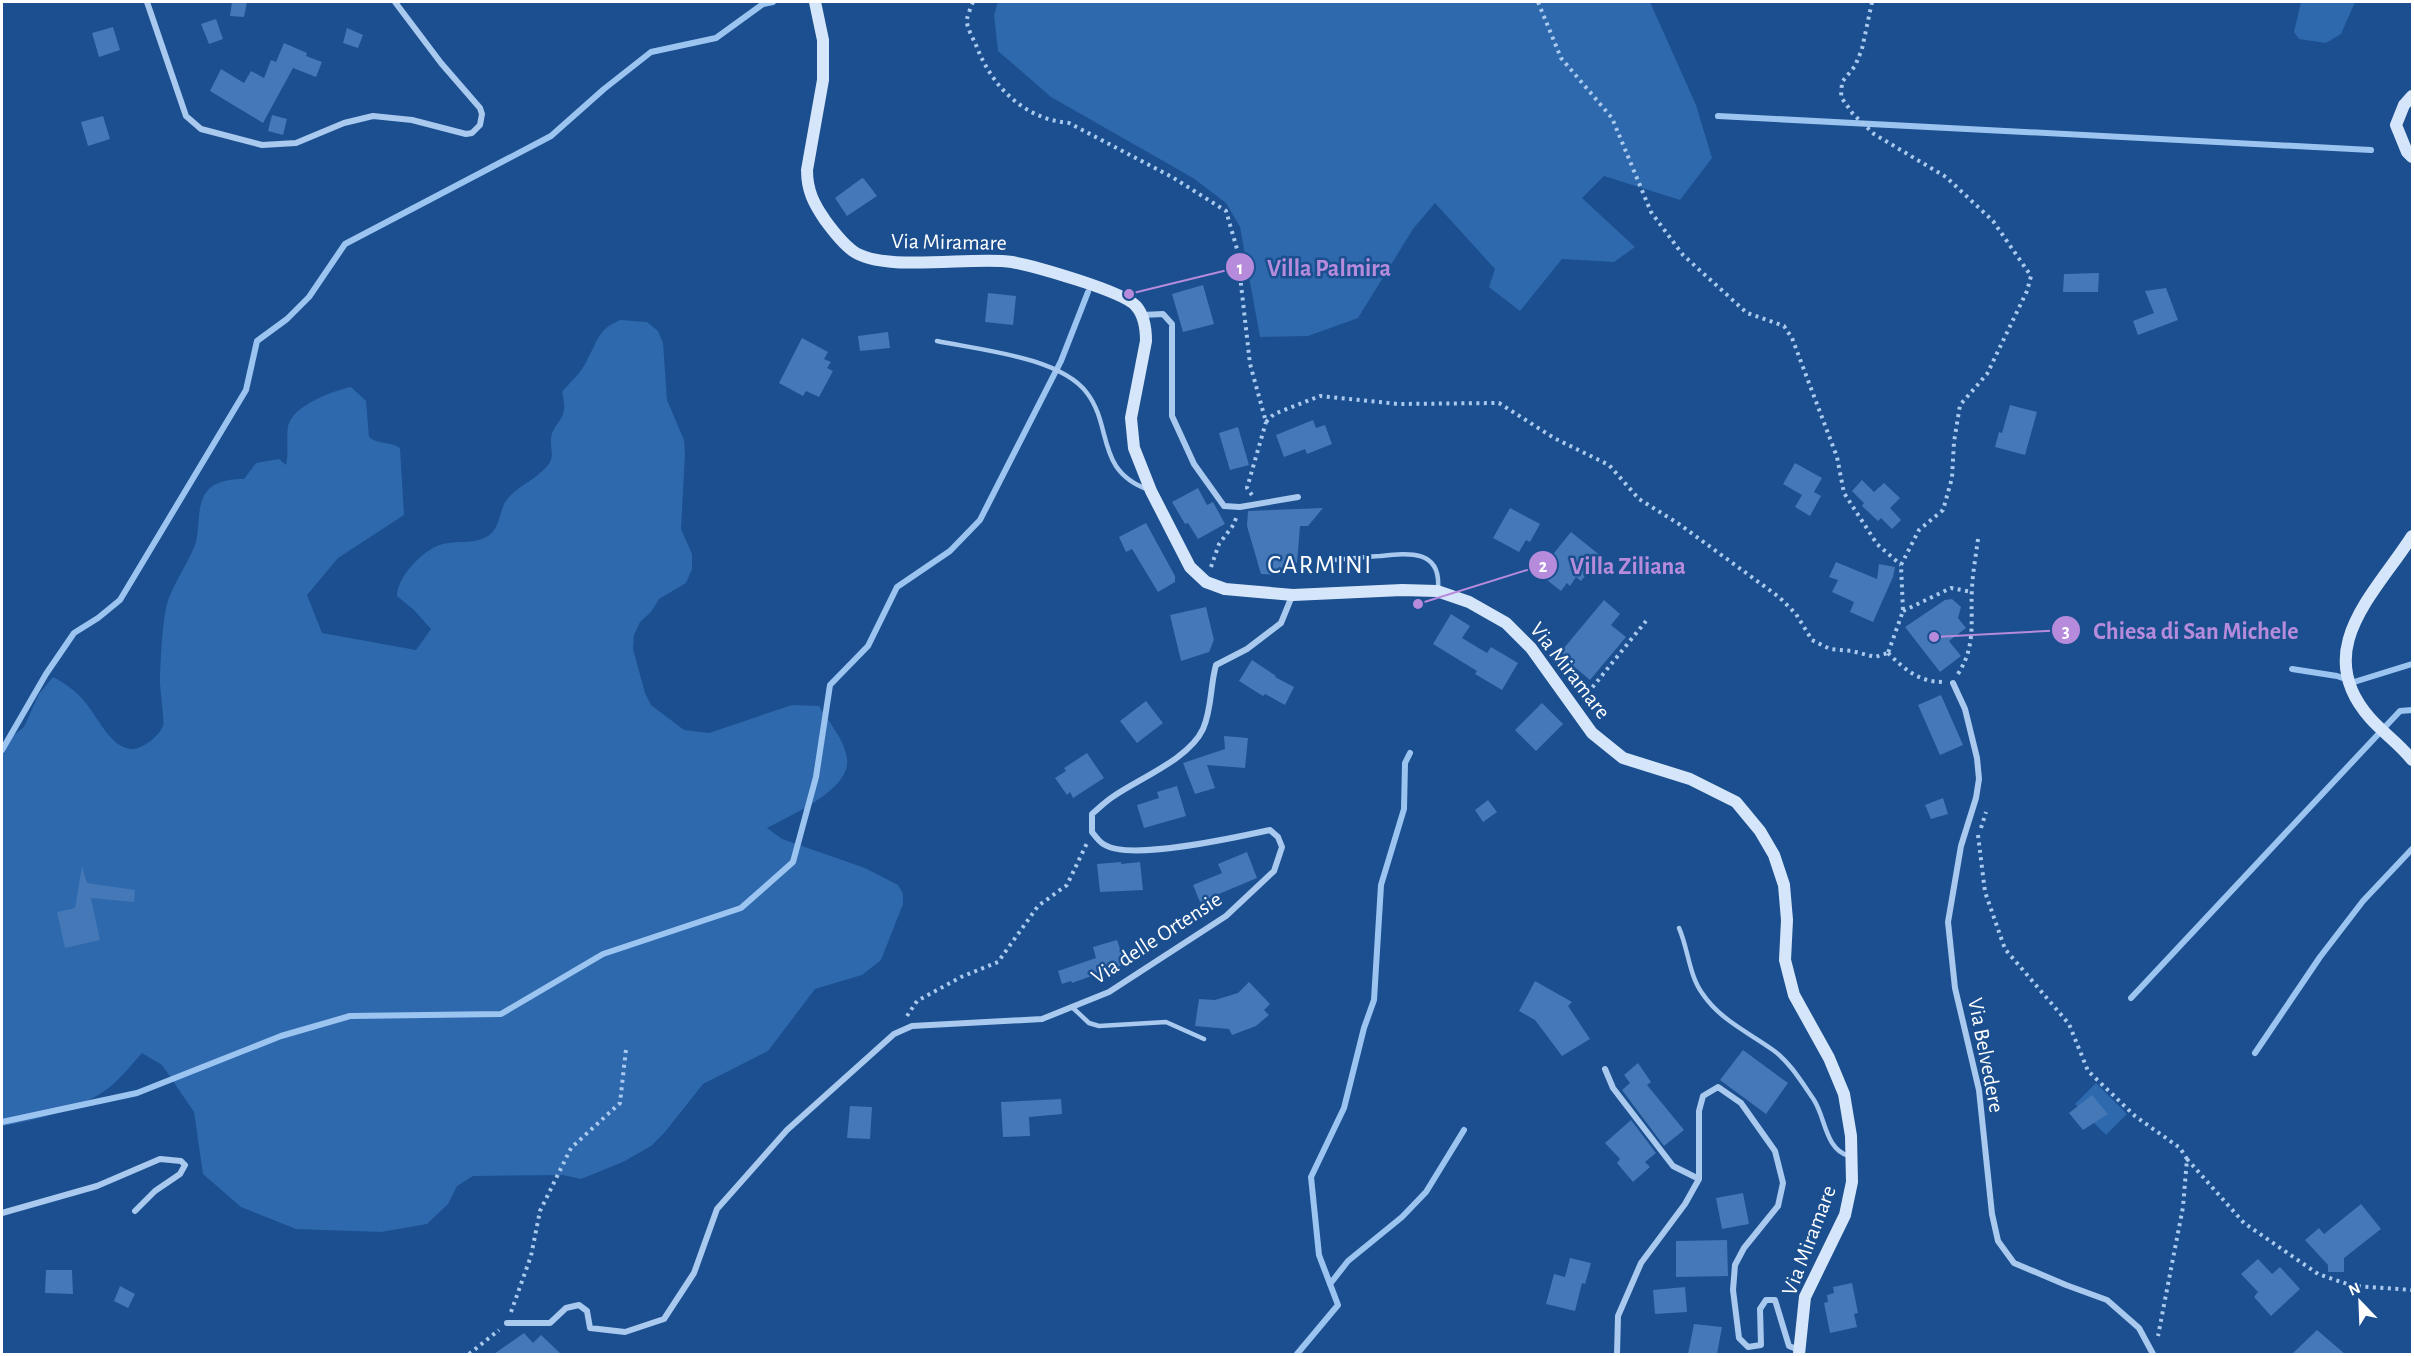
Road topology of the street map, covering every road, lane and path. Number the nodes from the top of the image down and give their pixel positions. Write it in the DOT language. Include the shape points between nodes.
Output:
graph roads {
  1 [pos="147,2"];
  2 [pos="395,2"];
  3 [pos="815,2"];
  4 [pos="973,2"];
  5 [pos="1538,2"];
  6 [pos="1872,2"];
  7 [pos="2412,96"];
  8 [pos="2412,157"];
  9 [pos="1142,315"];
  10 [pos="937,341"];
  11 [pos="1151,491"];
  12 [pos="1298,497"];
  13 [pos="2412,536"];
  14 [pos="1978,539"];
  15 [pos="1332,560"];
  16 [pos="1901,565"];
  17 [pos="1437,591"];
  18 [pos="1972,592"];
  19 [pos="1293,595"];
  20 [pos="1903,611"];
  21 [pos="1646,621"];
  22 [pos="1888,653"];
  23 [pos="1953,683"];
  24 [pos="1575,709"];
  25 [pos="2412,760"];
  26 [pos="1976,798"];
  27 [pos="1092,832"];
  28 [pos="1679,928"];
  29 [pos="1071,1007"];
  30 [pos="894,1034"];
  31 [pos="1204,1039"];
  32 [pos="626,1049"];
  33 [pos="1605,1069"];
  34 [pos="1852,1157"];
  35 [pos="2187,1159"];
  36 [pos="1699,1179"];
  37 [pos="135,1211"];
  38 [pos="2,1213"];
  39 [pos="2412,1290"];
  40 [pos="507,1323"];
  41 [pos="2155,1345"];
  42 [pos="1799,1352"];
  43 [pos="469,1354"];
  44 [pos="1617,1354"];
  45 [pos="2153,1354"];
  1 -- 2 [label="street" via="186,116 201,129 262,145 296,143 373,116 412,120 460,134 472,133 480,125 480,108"];
  3 -- 9 [label="street, Via Miramare" via="822,40 823,80 807,185 813,203 833,232 854,252 880,261 1011,262 1128,299"];
  4 -- 22 [label="path" via="967,21 982,61 1001,90 1026,110 1052,122 1070,123 1172,177 1226,211 1237,249 1250,364 1266,422 1275,414 1320,396 1398,404 1499,403 1554,438 1609,465 1639,499 1779,597 1796,614 1812,640 1830,649 1875,657"];
  5 -- 16 [label="path" via="1561,58 1612,118 1651,212 1683,255 1747,312 1784,326 1792,338 1837,457 1844,494 1877,544"];
  6 -- 16 [label="path" via="1862,49 1842,82 1841,97 1874,134 1947,177 1993,221 2031,276 1987,374 1960,405 1952,478 1943,510 1919,530"];
  7 -- 8 [label="street" via="2396,124"];
  9 -- 11 [label="street, Via Miramare" via="1146,340 1131,418 1134,448"];
  9 -- 12 [label="street" via="1162,314 1172,324 1172,416 1194,464 1224,506"];
  10 -- 11 [label="lane" via="1045,364 1064,374 1087,393 1109,455 1138,486"];
  11 -- 19 [label="street, Via Miramare" via="1190,567 1206,582 1225,589"];
  13 -- 25 [label="street" via="2358,614 2344,649 2346,681 2369,717"];
  14 -- 18 [label="path"];
  15 -- 17 [label="lane" via="1412,553 1434,566"];
  16 -- 20 [label="path"];
  17 -- 19 [label="street, Via Miramare"];
  17 -- 24 [label="street, Via Miramare" via="1469,602 1506,623 1531,648"];
  18 -- 20 [label="path" via="1951,588"];
  18 -- 23 [label="path" via="1968,659"];
  19 -- 27 [label="street" via="1281,623 1247,649 1216,665 1202,731 1161,769 1113,796 1092,814"];
  20 -- 22 [label="path"];
  21 -- 24 [label="path"];
  22 -- 23 [label="path" via="1907,673"];
  23 -- 26 [label="street, Via Belvedere" via="1965,709 1977,758"];
  24 -- 34 [label="street, Via Miramare" via="1592,733 1623,758 1690,779 1737,802 1760,831 1774,855 1784,885 1785,960 1794,995 1844,1094"];
  26 -- 35 [label="path" via="1984,804 1986,814 1978,835 1985,892 2005,949 2069,1024 2088,1071 2135,1116 2180,1148"];
  26 -- 45 [label="street, Via Belvedere" via="1961,846 1948,922 1955,988 1979,1090 1998,1241 2014,1263 2107,1300 2139,1328"];
  27 -- 29 [label="street, Via delle Ortensie" via="1105,846 1129,850 1178,848 1270,830 1282,847 1274,871 1226,916 1109,992"];
  27 -- 30 [label="path" via="1067,885 1038,906 998,962 917,1001"];
  28 -- 34 [label="lane" via="1701,992 1730,1022 1788,1065 1815,1101 1835,1148"];
  29 -- 30 [label="street, Via delle Ortensie" via="1042,1019 912,1026"];
  29 -- 31 [label="lane" via="1089,1023 1099,1026 1166,1022"];
  30 -- 40 [label="street, Via delle Ortensie" via="787,1130 717,1209 694,1273 664,1319 625,1332 590,1328 587,1311 579,1305 566,1308 550,1323"];
  32 -- 40 [label="path" via="621,1103 571,1148 540,1211 531,1256"];
  33 -- 36 [label="street" via="1613,1088 1673,1166"];
  34 -- 42 [label="street, Via Miramare" via="1845,1215 1806,1297"];
  35 -- 39 [label="path" via="2244,1222 2318,1274 2353,1286"];
  35 -- 41 [label="path" via="2183,1207"];
  36 -- 42 [label="street" via="1699,1111 1703,1096 1718,1087 1741,1103 1775,1151 1783,1183 1778,1206 1743,1248 1735,1265 1733,1290 1740,1338 1748,1347 1761,1345 1760,1309 1766,1300 1774,1300 1789,1346"];
  36 -- 44 [label="street" via="1641,1263 1618,1316"];
  37 -- 38 [label="street" via="154,1191 180,1174 185,1165 160,1159 97,1186"];
  40 -- 43 [label="path"];
}
